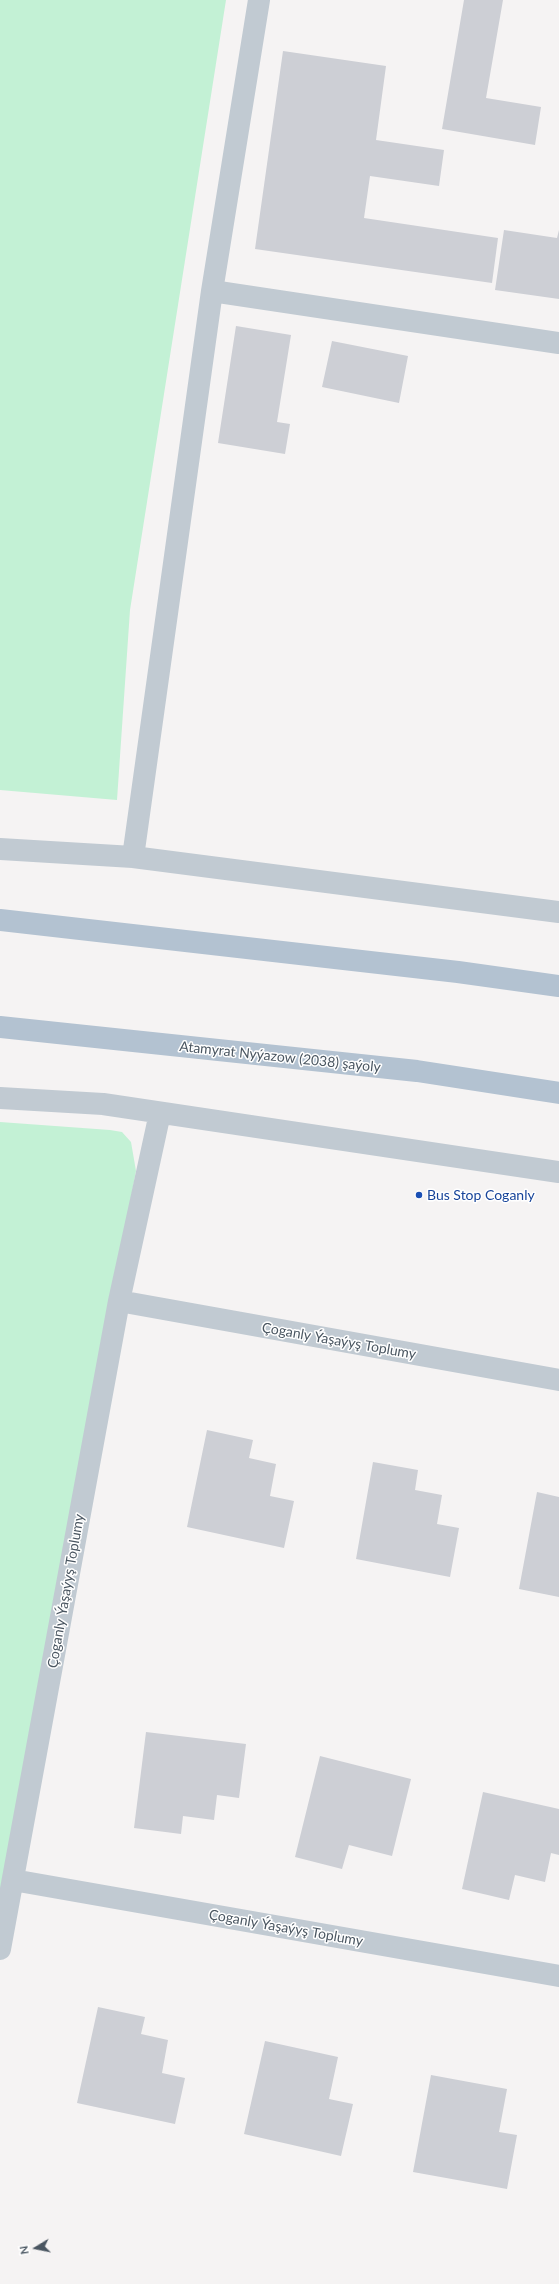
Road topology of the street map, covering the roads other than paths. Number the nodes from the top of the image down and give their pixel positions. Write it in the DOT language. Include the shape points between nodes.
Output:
graph roads {
  1 [pos="259,0"];
  2 [pos="212,291"];
  3 [pos="559,342"];
  4 [pos="0,849"];
  5 [pos="133,857"];
  6 [pos="559,912"];
  7 [pos="0,920"];
  8 [pos="559,986"];
  9 [pos="0,1027"];
  10 [pos="559,1092"];
  11 [pos="0,1098"];
  12 [pos="160,1113"];
  13 [pos="559,1172"];
  14 [pos="119,1301"];
  15 [pos="559,1380"];
  16 [pos="13,1880"];
  17 [pos="0,1949"];
  18 [pos="559,1976"];
  1 -- 2 [label="street"];
  2 -- 3 [label="street"];
  2 -- 5 [label="street"];
  4 -- 5 [label="street"];
  5 -- 6 [label="street"];
  7 -- 8 [label="main road" via="458,972"];
  9 -- 10 [label="main road, Atamyrat Nyýazow (2038) şaýoly" via="417,1072"];
  11 -- 12 [label="street" via="102,1104"];
  12 -- 13 [label="street"];
  12 -- 14 [label="street, Çoganly Ýaşaýyş Toplumy"];
  14 -- 15 [label="street, Çoganly Ýaşaýyş Toplumy"];
  14 -- 16 [label="street, Çoganly Ýaşaýyş Toplumy"];
  16 -- 17 [label="street, Çoganly Ýaşaýyş Toplumy"];
  16 -- 18 [label="street, Çoganly Ýaşaýyş Toplumy"];
}
